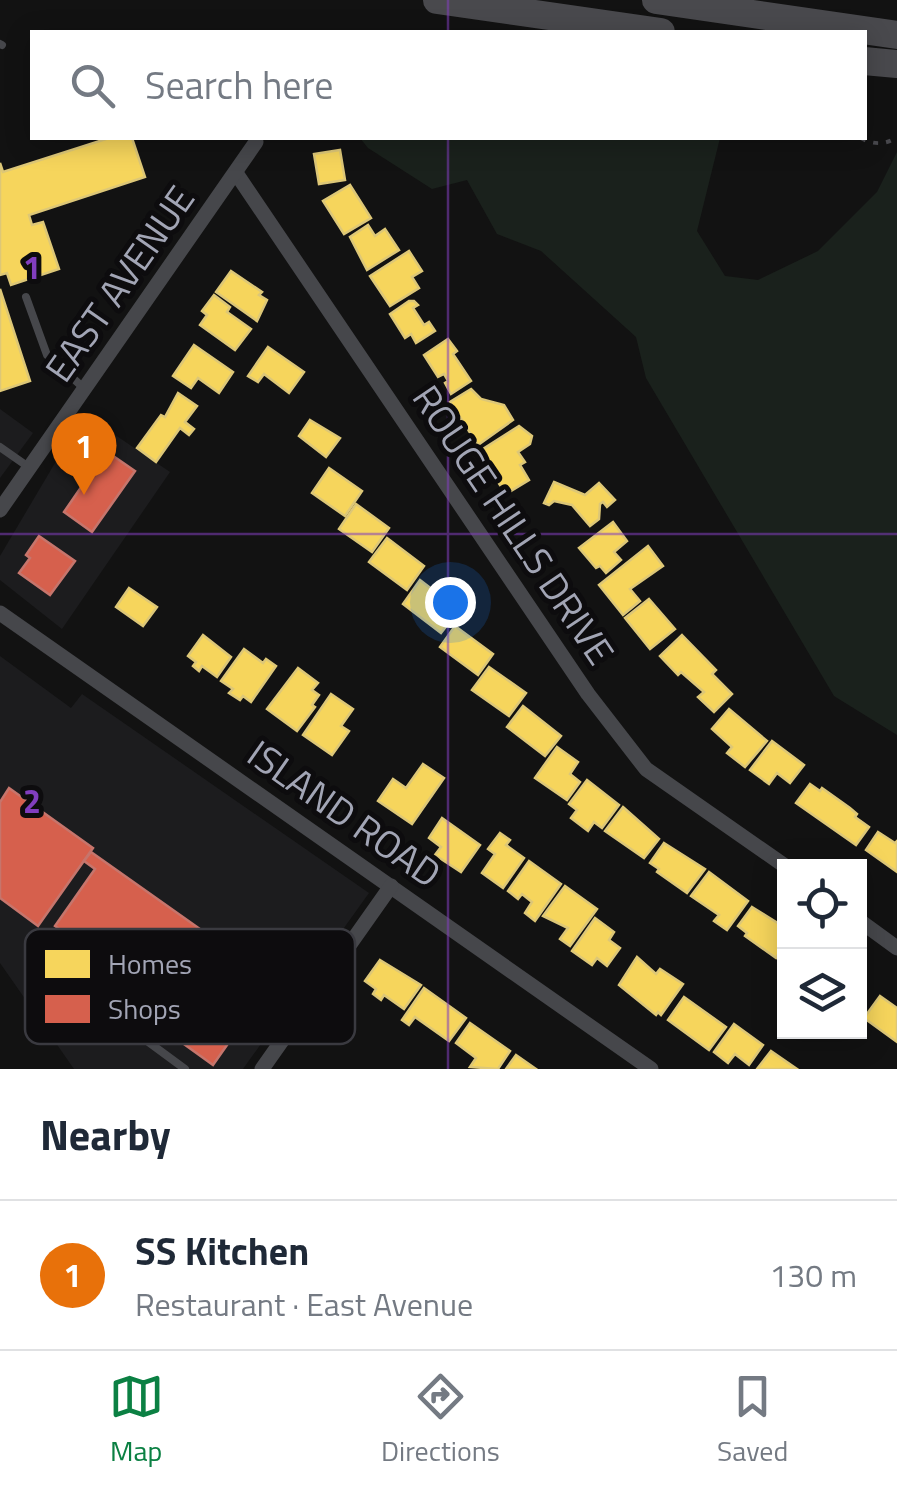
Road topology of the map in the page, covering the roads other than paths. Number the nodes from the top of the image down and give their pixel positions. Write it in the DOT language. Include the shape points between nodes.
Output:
graph roads {
  1 [pos="437,0"];
  2 [pos="656,0"];
  3 [pos="647,30"];
  4 [pos="863,30"];
  5 [pos="867,31"];
  6 [pos="897,35"];
  7 [pos="867,61"];
  8 [pos="897,64"];
  9 [pos="256,142"];
  10 [pos="236,173"];
  11 [pos="26,297"];
  12 [pos="86,390"];
  13 [pos="0,447"];
  14 [pos="30,468"];
  15 [pos="0,510"];
  16 [pos="0,613"];
  17 [pos="777,860"];
  18 [pos="391,886"];
  19 [pos="867,925"];
  20 [pos="355,937"];
  21 [pos="897,948"];
  22 [pos="151,1044"];
  23 [pos="280,1044"];
  24 [pos="185,1069"];
  25 [pos="262,1069"];
  26 [pos="651,1069"];
  1 -- 3 [label="highway"];
  2 -- 4 [label="highway"];
  5 -- 6 [label="highway"];
  7 -- 8 [label="highway"];
  9 -- 10 [label="street, EAST AVENUE"];
  10 -- 12 [label="street, EAST AVENUE"];
  10 -- 17 [label="street, ROUGE HILLS DRIVE" via="637,757 672,789"];
  11 -- 12 [label="lane" via="47,355"];
  12 -- 14 [label="street, EAST AVENUE"];
  13 -- 14 [label="lane"];
  14 -- 15 [label="street, EAST AVENUE"];
  16 -- 18 [label="street, ISLAND ROAD"];
  18 -- 20 [label="street"];
  18 -- 26 [label="street, ISLAND ROAD"];
  19 -- 21 [label="street"];
  22 -- 24 [label="lane"];
  23 -- 25 [label="street"];
}
